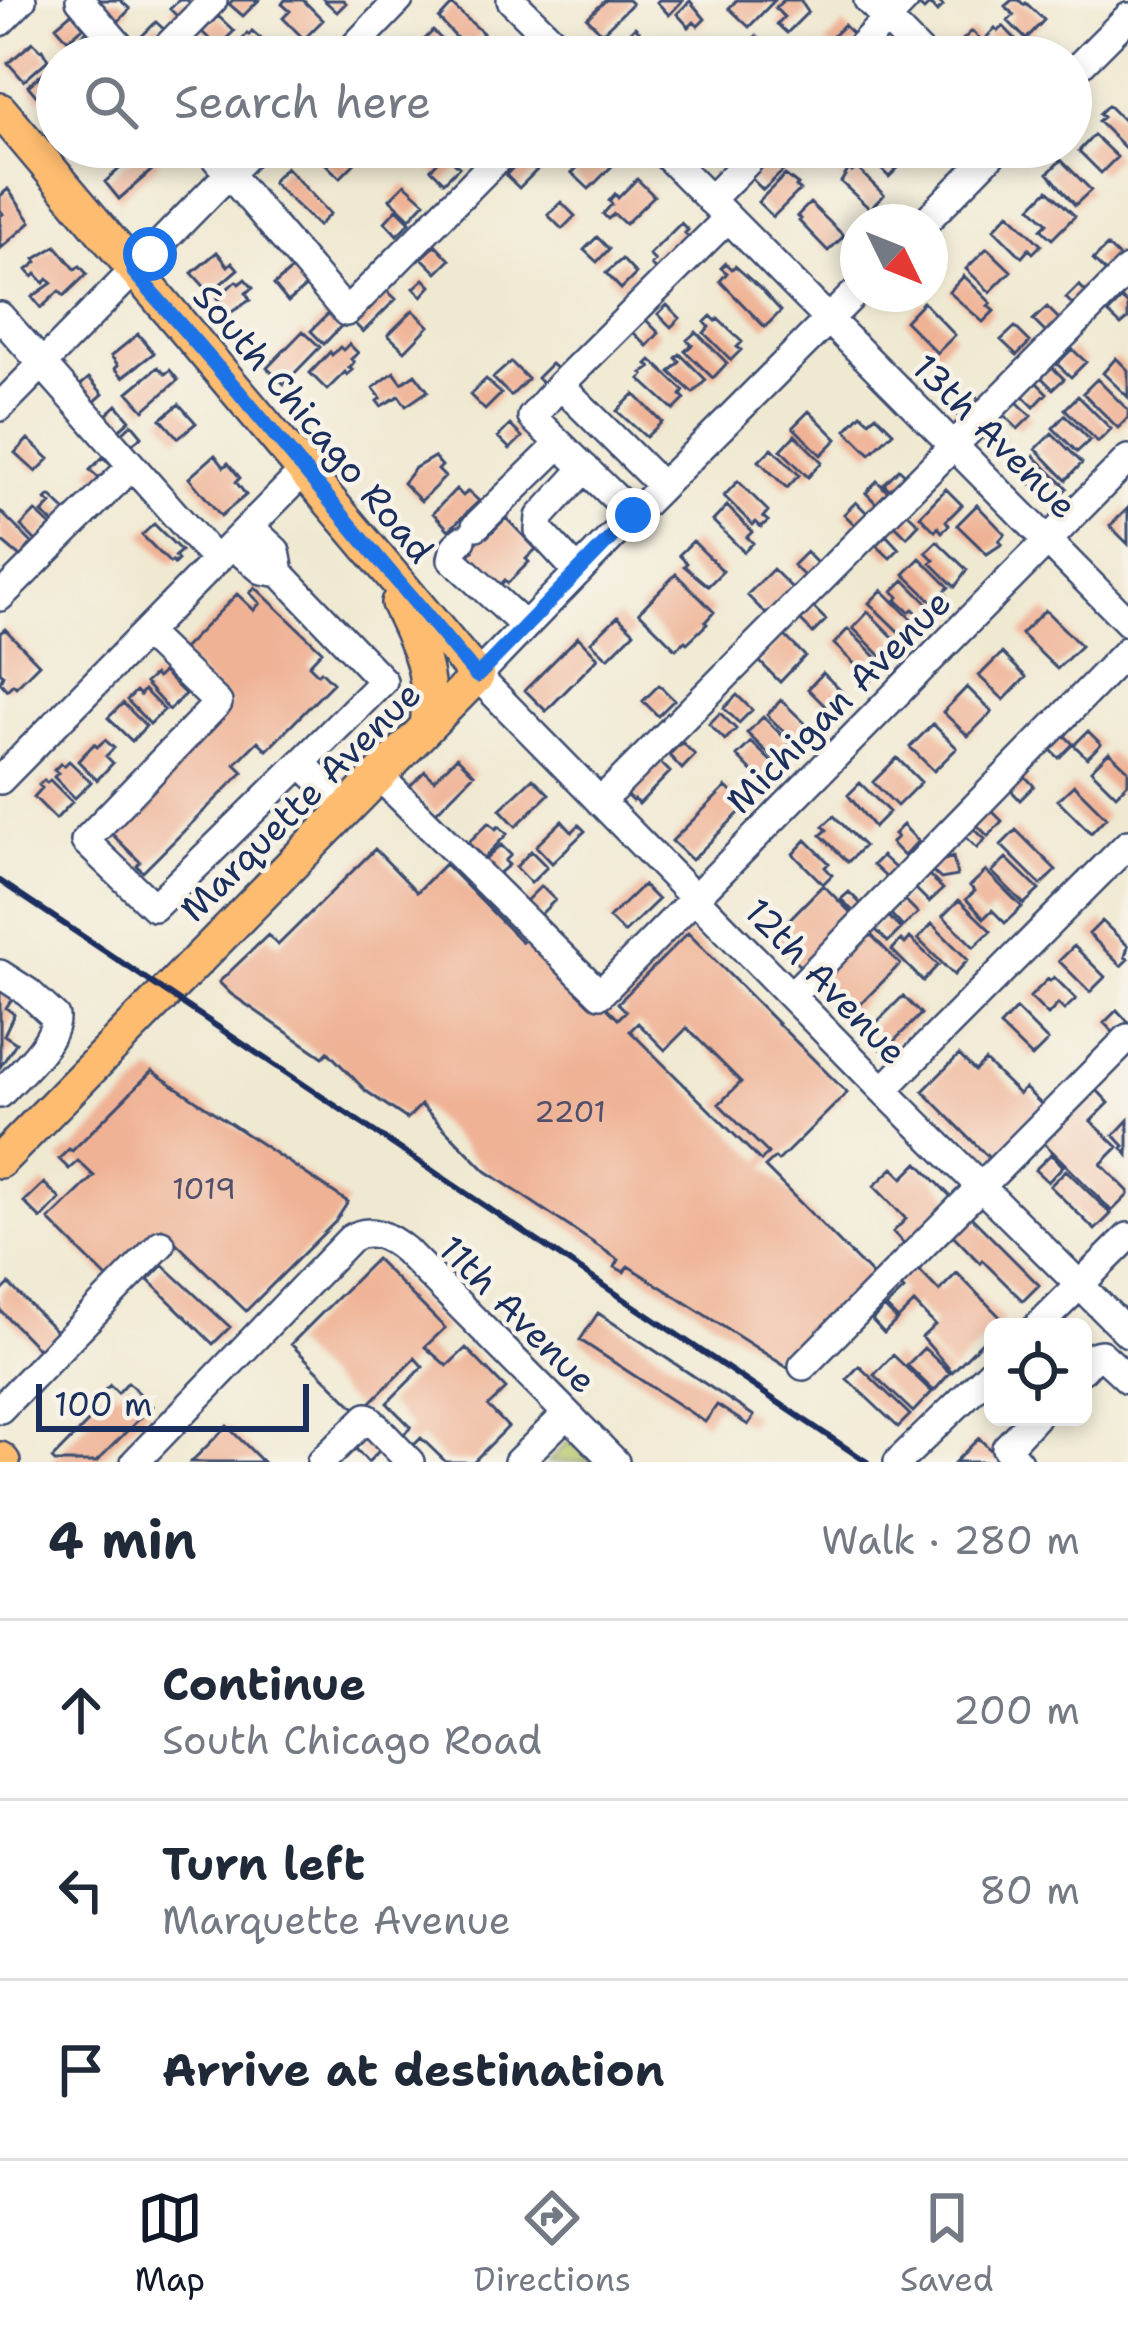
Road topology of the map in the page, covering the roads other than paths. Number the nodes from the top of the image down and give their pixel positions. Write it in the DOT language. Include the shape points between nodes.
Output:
graph roads {
  1 [pos="22,0"];
  2 [pos="80,0"];
  3 [pos="213,0"];
  4 [pos="400,0"];
  5 [pos="511,0"];
  6 [pos="886,6"];
  7 [pos="1128,17"];
  8 [pos="0,22"];
  9 [pos="111,36"];
  10 [pos="178,36"];
  11 [pos="365,36"];
  12 [pos="548,36"];
  13 [pos="865,36"];
  14 [pos="908,36"];
  15 [pos="1092,53"];
  16 [pos="0,110"];
  17 [pos="36,154"];
  18 [pos="48,168"];
  19 [pos="224,168"];
  20 [pos="235,168"];
  21 [pos="488,168"];
  22 [pos="679,168"];
  23 [pos="747,168"];
  24 [pos="978,168"];
  25 [pos="229,174"];
  26 [pos="943,204"];
  27 [pos="719,209"];
  28 [pos="1128,270"];
  29 [pos="134,272"];
  30 [pos="840,309"];
  31 [pos="0,316"];
  32 [pos="829,320"];
  33 [pos="43,364"];
  34 [pos="560,385"];
  35 [pos="0,406"];
  36 [pos="560,444"];
  37 [pos="954,446"];
  38 [pos="1128,460"];
  39 [pos="132,466"];
  40 [pos="585,469"];
  41 [pos="304,471"];
  42 [pos="662,486"];
  43 [pos="633,515"];
  44 [pos="1048,541"];
  45 [pos="232,544"];
  46 [pos="377,558"];
  47 [pos="578,572"];
  48 [pos="0,597"];
  49 [pos="1128,622"];
  50 [pos="525,626"];
  51 [pos="145,633"];
  52 [pos="1128,650"];
  53 [pos="477,676"];
  54 [pos="427,728"];
  55 [pos="301,763"];
  56 [pos="379,776"];
  57 [pos="0,780"];
  58 [pos="600,802"];
  59 [pos="348,808"];
  60 [pos="1128,844"];
  61 [pos="693,897"];
  62 [pos="0,974"];
  63 [pos="792,995"];
  64 [pos="1128,1038"];
  65 [pos="883,1090"];
  66 [pos="0,1094"];
  67 [pos="4,1150"];
  68 [pos="981,1186"];
  69 [pos="1128,1237"];
  70 [pos="161,1244"];
  71 [pos="1079,1285"];
  72 [pos="1045,1318"];
  73 [pos="1128,1334"];
  74 [pos="1092,1359"];
  75 [pos="803,1366"];
  76 [pos="984,1379"];
  77 [pos="1128,1379"];
  78 [pos="0,1409"];
  79 [pos="567,1414"];
  80 [pos="1027,1426"];
  81 [pos="135,1462"];
  82 [pos="321,1462"];
  83 [pos="410,1462"];
  84 [pos="518,1462"];
  85 [pos="615,1462"];
  86 [pos="898,1462"];
  87 [pos="1018,1462"];
  1 -- 8 [label="street"];
  2 -- 9 [label="street"];
  3 -- 10 [label="street"];
  4 -- 11 [label="street"];
  5 -- 12 [label="street"];
  6 -- 13 [label="street"];
  6 -- 14 [label="street"];
  7 -- 15 [label="street"];
  16 -- 17 [label="main road, South Chicago Road"];
  18 -- 29 [label="main road, South Chicago Road"];
  19 -- 25 [label="street"];
  20 -- 25 [label="street"];
  21 -- 25 [label="street" via="346,312"];
  22 -- 27 [label="street, 13th Avenue"];
  23 -- 27 [label="street"];
  24 -- 26 [label="street"];
  25 -- 29 [label="street"];
  27 -- 32 [label="street, 13th Avenue"];
  27 -- 34 [label="street"];
  28 -- 37 [label="street"];
  29 -- 33 [label="street"];
  29 -- 41 [label="main road, South Chicago Road"];
  30 -- 32 [label="street, Marquette Avenue"];
  31 -- 33 [label="street"];
  32 -- 37 [label="street, 13th Avenue"];
  32 -- 42 [label="street, Marquette Avenue"];
  33 -- 35 [label="street"];
  33 -- 39 [label="street"];
  34 -- 36 [label="street" via="532,417"];
  34 -- 42 [label="street"];
  36 -- 40 [label="street"];
  36 -- 50 [label="street" via="452,559"];
  37 -- 44 [label="street, 13th Avenue"];
  37 -- 58 [label="street"];
  38 -- 44 [label="street, Michigan Avenue"];
  39 -- 45 [label="street"];
  39 -- 48 [label="street"];
  40 -- 43 [label="street"];
  40 -- 47 [label="street" via="540,517 539,530"];
  41 -- 45 [label="street"];
  41 -- 46 [label="main road, South Chicago Road"];
  42 -- 43 [label="street, Marquette Avenue"];
  43 -- 47 [label="street, Marquette Avenue"];
  44 -- 49 [label="street, 13th Avenue"];
  44 -- 61 [label="street, Michigan Avenue"];
  45 -- 51 [label="street"];
  45 -- 55 [label="street" via="262,570 280,573 382,681"];
  46 -- 53 [label="main road, South Chicago Road"];
  46 -- 54 [label="main road" via="422,651"];
  47 -- 50 [label="street, Marquette Avenue"];
  50 -- 53 [label="street, Marquette Avenue"];
  51 -- 55 [label="street" via="218,703 85,841 154,907"];
  51 -- 57 [label="street"];
  52 -- 63 [label="street"];
  53 -- 54 [label="main road, Marquette Avenue"];
  53 -- 58 [label="street, 12th Avenue"];
  54 -- 56 [label="main road, Marquette Avenue"];
  55 -- 59 [label="street"];
  56 -- 59 [label="main road, Marquette Avenue"];
  56 -- 61 [label="street, Michigan Avenue" via="600,994"];
  58 -- 61 [label="street, 12th Avenue"];
  59 -- 67 [label="main road, Marquette Avenue"];
  60 -- 65 [label="street"];
  61 -- 63 [label="street, 12th Avenue"];
  62 -- 66 [label="street" via="55,1017 56,1028"];
  63 -- 65 [label="street, 12th Avenue"];
  64 -- 68 [label="street"];
  65 -- 68 [label="street, 12th Avenue"];
  68 -- 71 [label="street, 12th Avenue"];
  68 -- 75 [label="street"];
  69 -- 71 [label="street"];
  70 -- 78 [label="street"];
  71 -- 72 [label="street"];
  71 -- 73 [label="street, 12th Avenue"];
  74 -- 77 [label="street" via="1101,1354"];
  76 -- 86 [label="street"];
  79 -- 81 [label="street, 11th Avenue" via="399,1245 362,1232"];
  79 -- 84 [label="street"];
  79 -- 85 [label="street, 11th Avenue"];
  80 -- 87 [label="street" via="1006,1448"];
  82 -- 83 [label="street" via="367,1417"];
}
